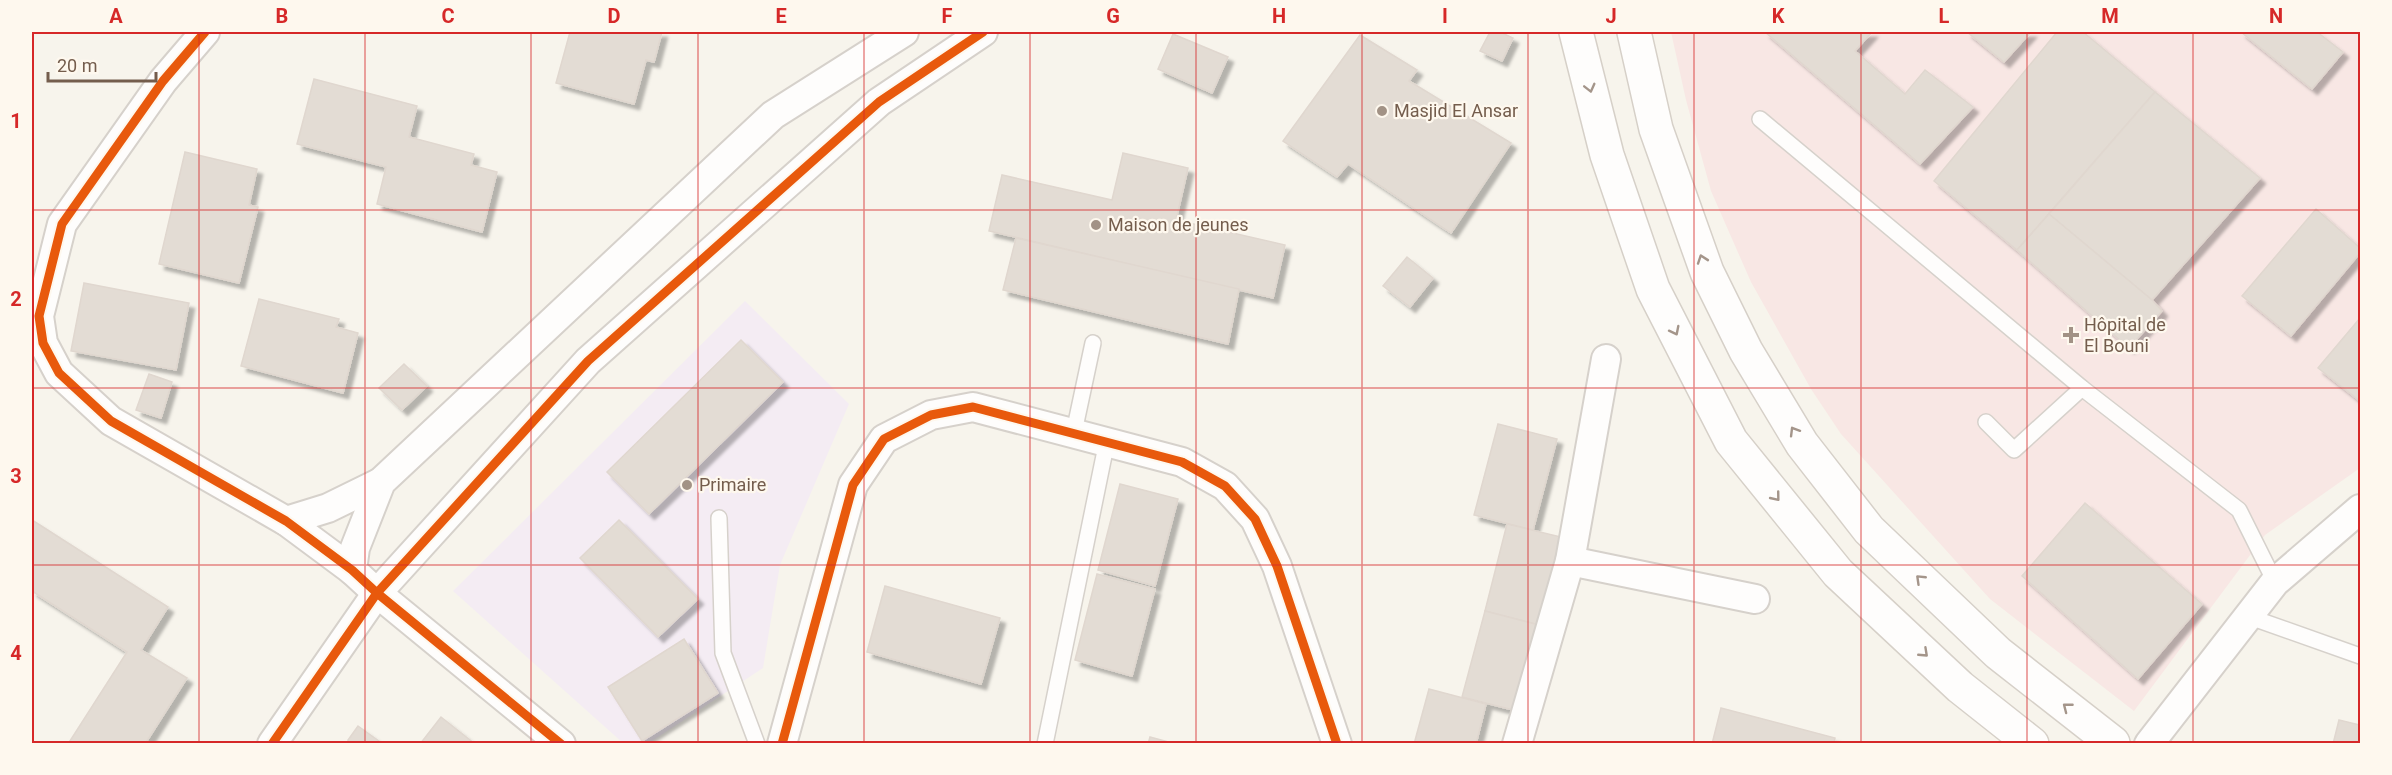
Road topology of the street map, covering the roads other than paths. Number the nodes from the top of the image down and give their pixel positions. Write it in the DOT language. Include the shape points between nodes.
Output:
graph roads {
  1 [pos="204,32"];
  2 [pos="904,32"];
  3 [pos="983,32"];
  4 [pos="1576,32"];
  5 [pos="1634,32"];
  6 [pos="1760,119"];
  7 [pos="37,340"];
  8 [pos="1093,343"];
  9 [pos="1606,359"];
  10 [pos="2082,388"];
  11 [pos="1986,422"];
  12 [pos="1074,432"];
  13 [pos="1107,441"];
  14 [pos="381,482"];
  15 [pos="2361,509"];
  16 [pos="718,518"];
  17 [pos="286,521"];
  18 [pos="1569,561"];
  19 [pos="352,570"];
  20 [pos="2275,582"];
  21 [pos="377,593"];
  22 [pos="1755,599"];
  23 [pos="2247,616"];
  24 [pos="2361,656"];
  25 [pos="2112,743"];
  26 [pos="272,744"];
  27 [pos="561,744"];
  28 [pos="757,744"];
  29 [pos="782,744"];
  30 [pos="1045,744"];
  31 [pos="1337,744"];
  32 [pos="1517,744"];
  33 [pos="2032,744"];
  34 [pos="2124,744"];
  35 [pos="2149,744"];
  1 -- 7 [label="street" via="163,81 62,224 39,316"];
  2 -- 14 [label="street" via="773,115"];
  3 -- 21 [label="street" via="879,102 588,361"];
  4 -- 33 [label="main road, one-way" via="1607,155 1653,289 1731,441 1838,573 1960,687"];
  25 -- 5 [label="main road, one-way" via="1998,653 1869,530 1802,444 1746,351 1707,272 1656,129"];
  6 -- 10 [label="lane"];
  7 -- 17 [label="street" via="59,373 111,421"];
  8 -- 12 [label="lane"];
  9 -- 18 [label="street"];
  10 -- 11 [label="lane" via="2014,450"];
  10 -- 20 [label="lane" via="2239,510"];
  12 -- 13 [label="street"];
  12 -- 29 [label="street" via="973,407 931,414 884,439 853,485"];
  13 -- 30 [label="lane"];
  13 -- 31 [label="street" via="1182,462 1225,486 1255,519 1277,566"];
  14 -- 17 [label="street" via="328,508"];
  14 -- 19 [label="street" via="358,540"];
  15 -- 20 [label="street"];
  16 -- 28 [label="lane" via="723,653"];
  17 -- 19 [label="street"];
  18 -- 22 [label="street"];
  18 -- 32 [label="street"];
  19 -- 21 [label="street"];
  20 -- 23 [label="street"];
  21 -- 26 [label="street"];
  21 -- 27 [label="street"];
  23 -- 24 [label="lane"];
  23 -- 35 [label="street"];
  25 -- 34 [label="main road"];
}
